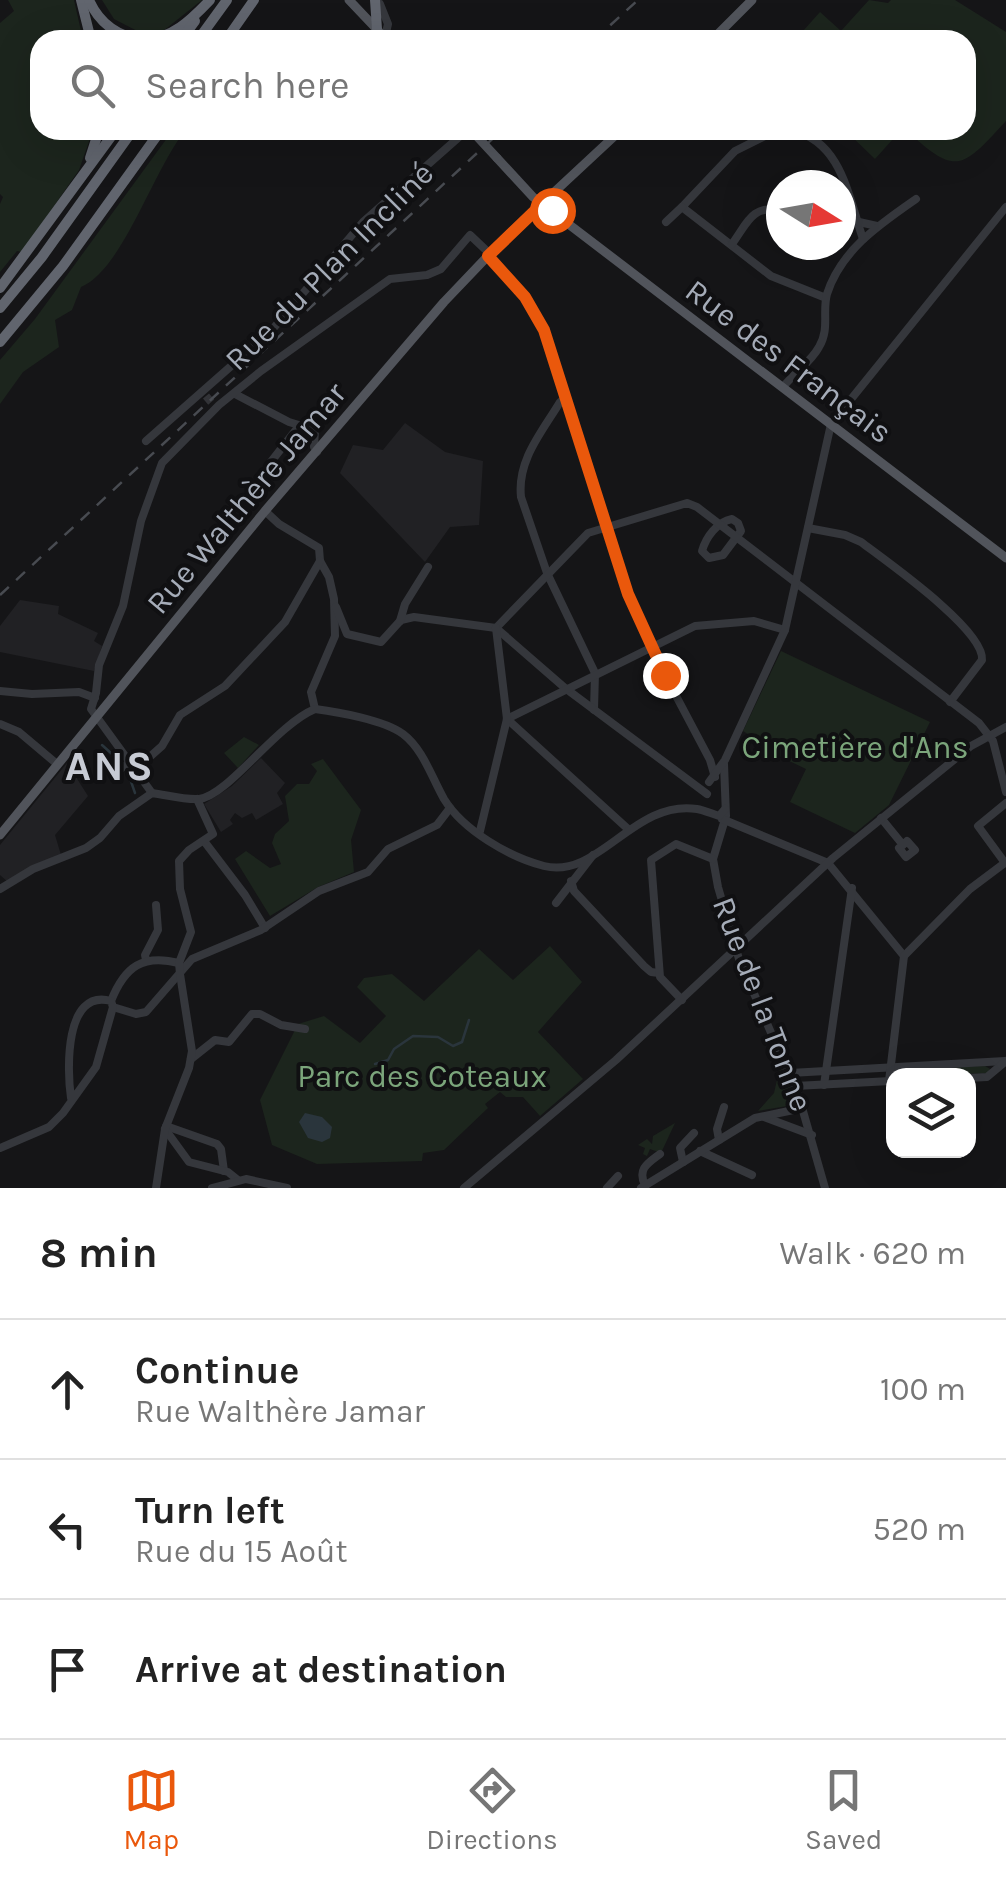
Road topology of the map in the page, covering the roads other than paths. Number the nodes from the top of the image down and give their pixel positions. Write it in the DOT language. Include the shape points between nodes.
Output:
graph roads {
  1 [pos="85,0"];
  2 [pos="211,0"];
  3 [pos="227,0"];
  4 [pos="254,0"];
  5 [pos="350,0"];
  6 [pos="752,0"];
  7 [pos="378,2"];
  8 [pos="89,30"];
  9 [pos="113,30"];
  10 [pos="176,30"];
  11 [pos="188,30"];
  12 [pos="205,30"];
  13 [pos="233,30"];
  14 [pos="378,30"];
  15 [pos="382,30"];
  16 [pos="722,30"];
  17 [pos="95,140"];
  18 [pos="109,140"];
  19 [pos="127,140"];
  20 [pos="154,140"];
  21 [pos="458,140"];
  22 [pos="479,140"];
  23 [pos="610,140"];
  24 [pos="756,140"];
  25 [pos="818,140"];
  26 [pos="916,199"];
  27 [pos="542,204"];
  28 [pos="62,206"];
  29 [pos="682,207"];
  30 [pos="1006,207"];
  31 [pos="766,208"];
  32 [pos="998,217"];
  33 [pos="857,220"];
  34 [pos="666,222"];
  35 [pos="1006,225"];
  36 [pos="877,226"];
  37 [pos="863,239"];
  38 [pos="732,244"];
  39 [pos="489,255"];
  40 [pos="0,288"];
  41 [pos="826,298"];
  42 [pos="0,308"];
  43 [pos="0,342"];
  44 [pos="783,387"];
  45 [pos="235,394"];
  46 [pos="565,398"];
  47 [pos="209,400"];
  48 [pos="832,424"];
  49 [pos="299,426"];
  50 [pos="146,440"];
  51 [pos="318,452"];
  52 [pos="270,463"];
  53 [pos="266,511"];
  54 [pos="718,525"];
  55 [pos="607,528"];
  56 [pos="808,528"];
  57 [pos="736,539"];
  58 [pos="1006,558"];
  59 [pos="320,561"];
  60 [pos="428,567"];
  61 [pos="547,573"];
  62 [pos="797,584"];
  63 [pos="334,599"];
  64 [pos="400,621"];
  65 [pos="496,628"];
  66 [pos="784,630"];
  67 [pos="652,647"];
  68 [pos="595,673"];
  69 [pos="565,688"];
  70 [pos="0,691"];
  71 [pos="95,698"];
  72 [pos="950,702"];
  73 [pos="314,709"];
  74 [pos="594,710"];
  75 [pos="96,716"];
  76 [pos="507,719"];
  77 [pos="0,724"];
  78 [pos="1006,728"];
  79 [pos="989,734"];
  80 [pos="710,760"];
  81 [pos="725,760"];
  82 [pos="58,764"];
  83 [pos="132,766"];
  84 [pos="115,773"];
  85 [pos="716,779"];
  86 [pos="692,782"];
  87 [pos="1006,792"];
  88 [pos="152,793"];
  89 [pos="197,799"];
  90 [pos="1006,803"];
  91 [pos="450,808"];
  92 [pos="712,809"];
  93 [pos="881,818"];
  94 [pos="744,827"];
  95 [pos="628,830"];
  96 [pos="480,831"];
  97 [pos="721,834"];
  98 [pos="0,835"];
  99 [pos="204,841"];
  100 [pos="903,844"];
  101 [pos="593,855"];
  102 [pos="714,858"];
  103 [pos="828,863"];
  104 [pos="1005,863"];
  105 [pos="572,882"];
  106 [pos="852,888"];
  107 [pos="0,889"];
  108 [pos="556,903"];
  109 [pos="156,905"];
  110 [pos="265,928"];
  111 [pos="735,949"];
  112 [pos="904,956"];
  113 [pos="146,960"];
  114 [pos="179,963"];
  115 [pos="659,973"];
  116 [pos="180,974"];
  117 [pos="682,1000"];
  118 [pos="112,1004"];
  119 [pos="306,1029"];
  120 [pos="191,1059"];
  121 [pos="1006,1061"];
  122 [pos="886,1068"];
  123 [pos="891,1068"];
  124 [pos="825,1071"];
  125 [pos="790,1073"];
  126 [pos="976,1078"];
  127 [pos="886,1081"];
  128 [pos="824,1085"];
  129 [pos="795,1086"];
  130 [pos="71,1098"];
  131 [pos="724,1106"];
  132 [pos="803,1108"];
  133 [pos="764,1116"];
  134 [pos="166,1128"];
  135 [pos="694,1133"];
  136 [pos="812,1134"];
  137 [pos="719,1140"];
  138 [pos="0,1148"];
  139 [pos="700,1152"];
  140 [pos="660,1154"];
  141 [pos="683,1162"];
  142 [pos="224,1171"];
  143 [pos="752,1175"];
  144 [pos="618,1176"];
  145 [pos="238,1180"];
  146 [pos="643,1187"];
  147 [pos="156,1188"];
  148 [pos="212,1188"];
  149 [pos="288,1188"];
  150 [pos="464,1188"];
  151 [pos="607,1188"];
  152 [pos="825,1188"];
  1 -- 8 [label="highway"];
  1 -- 9 [label="highway"];
  2 -- 10 [label="highway"];
  2 -- 11 [label="highway"];
  3 -- 12 [label="highway"];
  4 -- 13 [label="highway"];
  5 -- 14 [label="main road"];
  6 -- 16 [label="main road"];
  7 -- 15 [label="highway"];
  17 -- 28 [label="highway"];
  18 -- 28 [label="highway"];
  19 -- 42 [label="highway"];
  20 -- 43 [label="highway"];
  21 -- 47 [label="street, Rue du Plan Incliné" via="363,222"];
  22 -- 27 [label="main road, Rue des Français, bridge"];
  23 -- 27 [label="main road, Rue Walthère Jamar"];
  24 -- 29 [label="street" via="735,150"];
  25 -- 33 [label="street" via="842,174"];
  26 -- 36 [label="street"];
  27 -- 39 [label="main road, Rue Walthère Jamar"];
  27 -- 44 [label="main road, Rue des Français"];
  28 -- 40 [label="highway"];
  29 -- 34 [label="street"];
  29 -- 38 [label="street"];
  30 -- 32 [label="street"];
  31 -- 38 [label="street" via="754,213"];
  32 -- 35 [label="street"];
  32 -- 48 [label="street"];
  33 -- 36 [label="street"];
  33 -- 37 [label="street"];
  36 -- 37 [label="street"];
  37 -- 41 [label="street"];
  38 -- 41 [label="street" via="771,276"];
  39 -- 45 [label="street" via="470,235 432,274 390,279"];
  39 -- 46 [label="street" via="537,316"];
  39 -- 51 [label="main road, Rue Walthère Jamar"];
  41 -- 44 [label="street" via="822,343"];
  44 -- 48 [label="main road, Rue des Français"];
  45 -- 47 [label="street"];
  45 -- 49 [label="street"];
  46 -- 55 [label="street"];
  46 -- 61 [label="street" via="520,476 520,497"];
  47 -- 50 [label="street, Rue du Plan Incliné" via="196,393"];
  47 -- 71 [label="street" via="160,467 124,606 99,665"];
  48 -- 56 [label="street"];
  48 -- 58 [label="main road, Rue des Français"];
  49 -- 51 [label="street" via="316,432"];
  49 -- 52 [label="street"];
  51 -- 53 [label="main road, Rue Walthère Jamar"];
  53 -- 59 [label="street" via="316,544"];
  53 -- 75 [label="main road, Rue Walthère Jamar"];
  54 -- 55 [label="street" via="686,503"];
  54 -- 57 [label="street" via="732,519 740,532"];
  54 -- 57 [label="street" via="704,542 709,558"];
  55 -- 61 [label="street" via="588,533"];
  55 -- 67 [label="street"];
  56 -- 62 [label="street"];
  56 -- 72 [label="street" via="861,542 945,606 980,648 982,660"];
  57 -- 62 [label="street"];
  59 -- 63 [label="street"];
  59 -- 83 [label="street" via="286,622 225,686 180,715 162,746"];
  60 -- 64 [label="street"];
  61 -- 65 [label="street"];
  61 -- 68 [label="street"];
  62 -- 66 [label="street"];
  62 -- 72 [label="street"];
  63 -- 64 [label="street" via="347,634 358,639 381,642"];
  63 -- 73 [label="street" via="335,636 311,692"];
  64 -- 65 [label="street" via="414,617"];
  65 -- 69 [label="street"];
  65 -- 76 [label="street"];
  66 -- 67 [label="street" via="754,620 694,626"];
  66 -- 81 [label="street"];
  67 -- 68 [label="street"];
  67 -- 80 [label="street"];
  68 -- 69 [label="street"];
  68 -- 74 [label="street"];
  69 -- 74 [label="street"];
  69 -- 76 [label="street"];
  70 -- 71 [label="street"];
  71 -- 75 [label="street"];
  72 -- 79 [label="street"];
  73 -- 89 [label="street" via="282,728 228,784"];
  73 -- 91 [label="street" via="402,733"];
  74 -- 86 [label="street"];
  75 -- 82 [label="main road, Rue Walthère Jamar"];
  75 -- 83 [label="street"];
  76 -- 95 [label="street"];
  76 -- 96 [label="street"];
  77 -- 82 [label="street"];
  78 -- 79 [label="street"];
  79 -- 87 [label="street"];
  79 -- 93 [label="street"];
  80 -- 81 [label="street"];
  80 -- 85 [label="street"];
  81 -- 85 [label="street"];
  82 -- 98 [label="main road, Rue Walthère Jamar"];
  83 -- 84 [label="street"];
  83 -- 88 [label="street"];
  85 -- 86 [label="street"];
  85 -- 92 [label="street"];
  85 -- 92 [label="street" via="725,809"];
  86 -- 92 [label="street"];
  88 -- 89 [label="street"];
  88 -- 107 [label="street" via="86,848"];
  89 -- 99 [label="street" via="213,828"];
  90 -- 104 [label="street" via="978,826"];
  91 -- 96 [label="street"];
  91 -- 110 [label="street" via="440,823 388,849 368,872 320,891"];
  92 -- 94 [label="street"];
  92 -- 95 [label="street" via="660,812"];
  92 -- 97 [label="street, Rue de la Tonne"];
  93 -- 100 [label="street"];
  93 -- 103 [label="street"];
  94 -- 97 [label="street"];
  94 -- 103 [label="street"];
  95 -- 101 [label="street"];
  96 -- 101 [label="street" via="545,866 567,868"];
  97 -- 102 [label="street, Rue de la Tonne"];
  99 -- 110 [label="street"];
  99 -- 114 [label="street" via="179,862 191,932"];
  101 -- 105 [label="street"];
  102 -- 111 [label="street, Rue de la Tonne"];
  102 -- 115 [label="street" via="676,844 650,860"];
  103 -- 106 [label="street"];
  103 -- 111 [label="street"];
  104 -- 112 [label="street"];
  105 -- 108 [label="street"];
  105 -- 115 [label="street" via="644,966"];
  106 -- 112 [label="street"];
  106 -- 124 [label="street"];
  109 -- 113 [label="street" via="158,930"];
  110 -- 116 [label="street" via="196,956"];
  111 -- 117 [label="street"];
  111 -- 125 [label="street, Rue de la Tonne"];
  112 -- 123 [label="street"];
  113 -- 114 [label="street"];
  113 -- 118 [label="street" via="123,981"];
  114 -- 116 [label="street"];
  115 -- 117 [label="street"];
  116 -- 118 [label="street" via="146,1012"];
  116 -- 120 [label="street"];
  117 -- 150 [label="street"];
  118 -- 130 [label="street" via="96,1067"];
  118 -- 130 [label="street" via="87,1004 72,1032"];
  119 -- 120 [label="street" via="252,1014 229,1042 215,1040"];
  120 -- 134 [label="street"];
  121 -- 123 [label="street"];
  121 -- 126 [label="street"];
  122 -- 124 [label="street"];
  124 -- 125 [label="street"];
  124 -- 128 [label="street"];
  125 -- 129 [label="street, Rue de la Tonne"];
  127 -- 128 [label="street"];
  128 -- 129 [label="street"];
  129 -- 132 [label="street, Rue de la Tonne"];
  130 -- 138 [label="street" via="50,1127"];
  131 -- 137 [label="street"];
  132 -- 133 [label="street"];
  132 -- 136 [label="street, Rue de la Tonne"];
  133 -- 136 [label="street"];
  133 -- 137 [label="street"];
  134 -- 142 [label="street" via="190,1162"];
  134 -- 142 [label="street" via="217,1144"];
  134 -- 147 [label="street"];
  135 -- 141 [label="street" via="680,1148"];
  136 -- 152 [label="street, Rue de la Tonne"];
  137 -- 139 [label="street"];
  139 -- 141 [label="street"];
  139 -- 143 [label="street"];
  140 -- 146 [label="street" via="644,1168"];
  141 -- 146 [label="street"];
  142 -- 145 [label="street"];
  144 -- 151 [label="street"];
  145 -- 148 [label="street"];
  145 -- 149 [label="street"];
}
